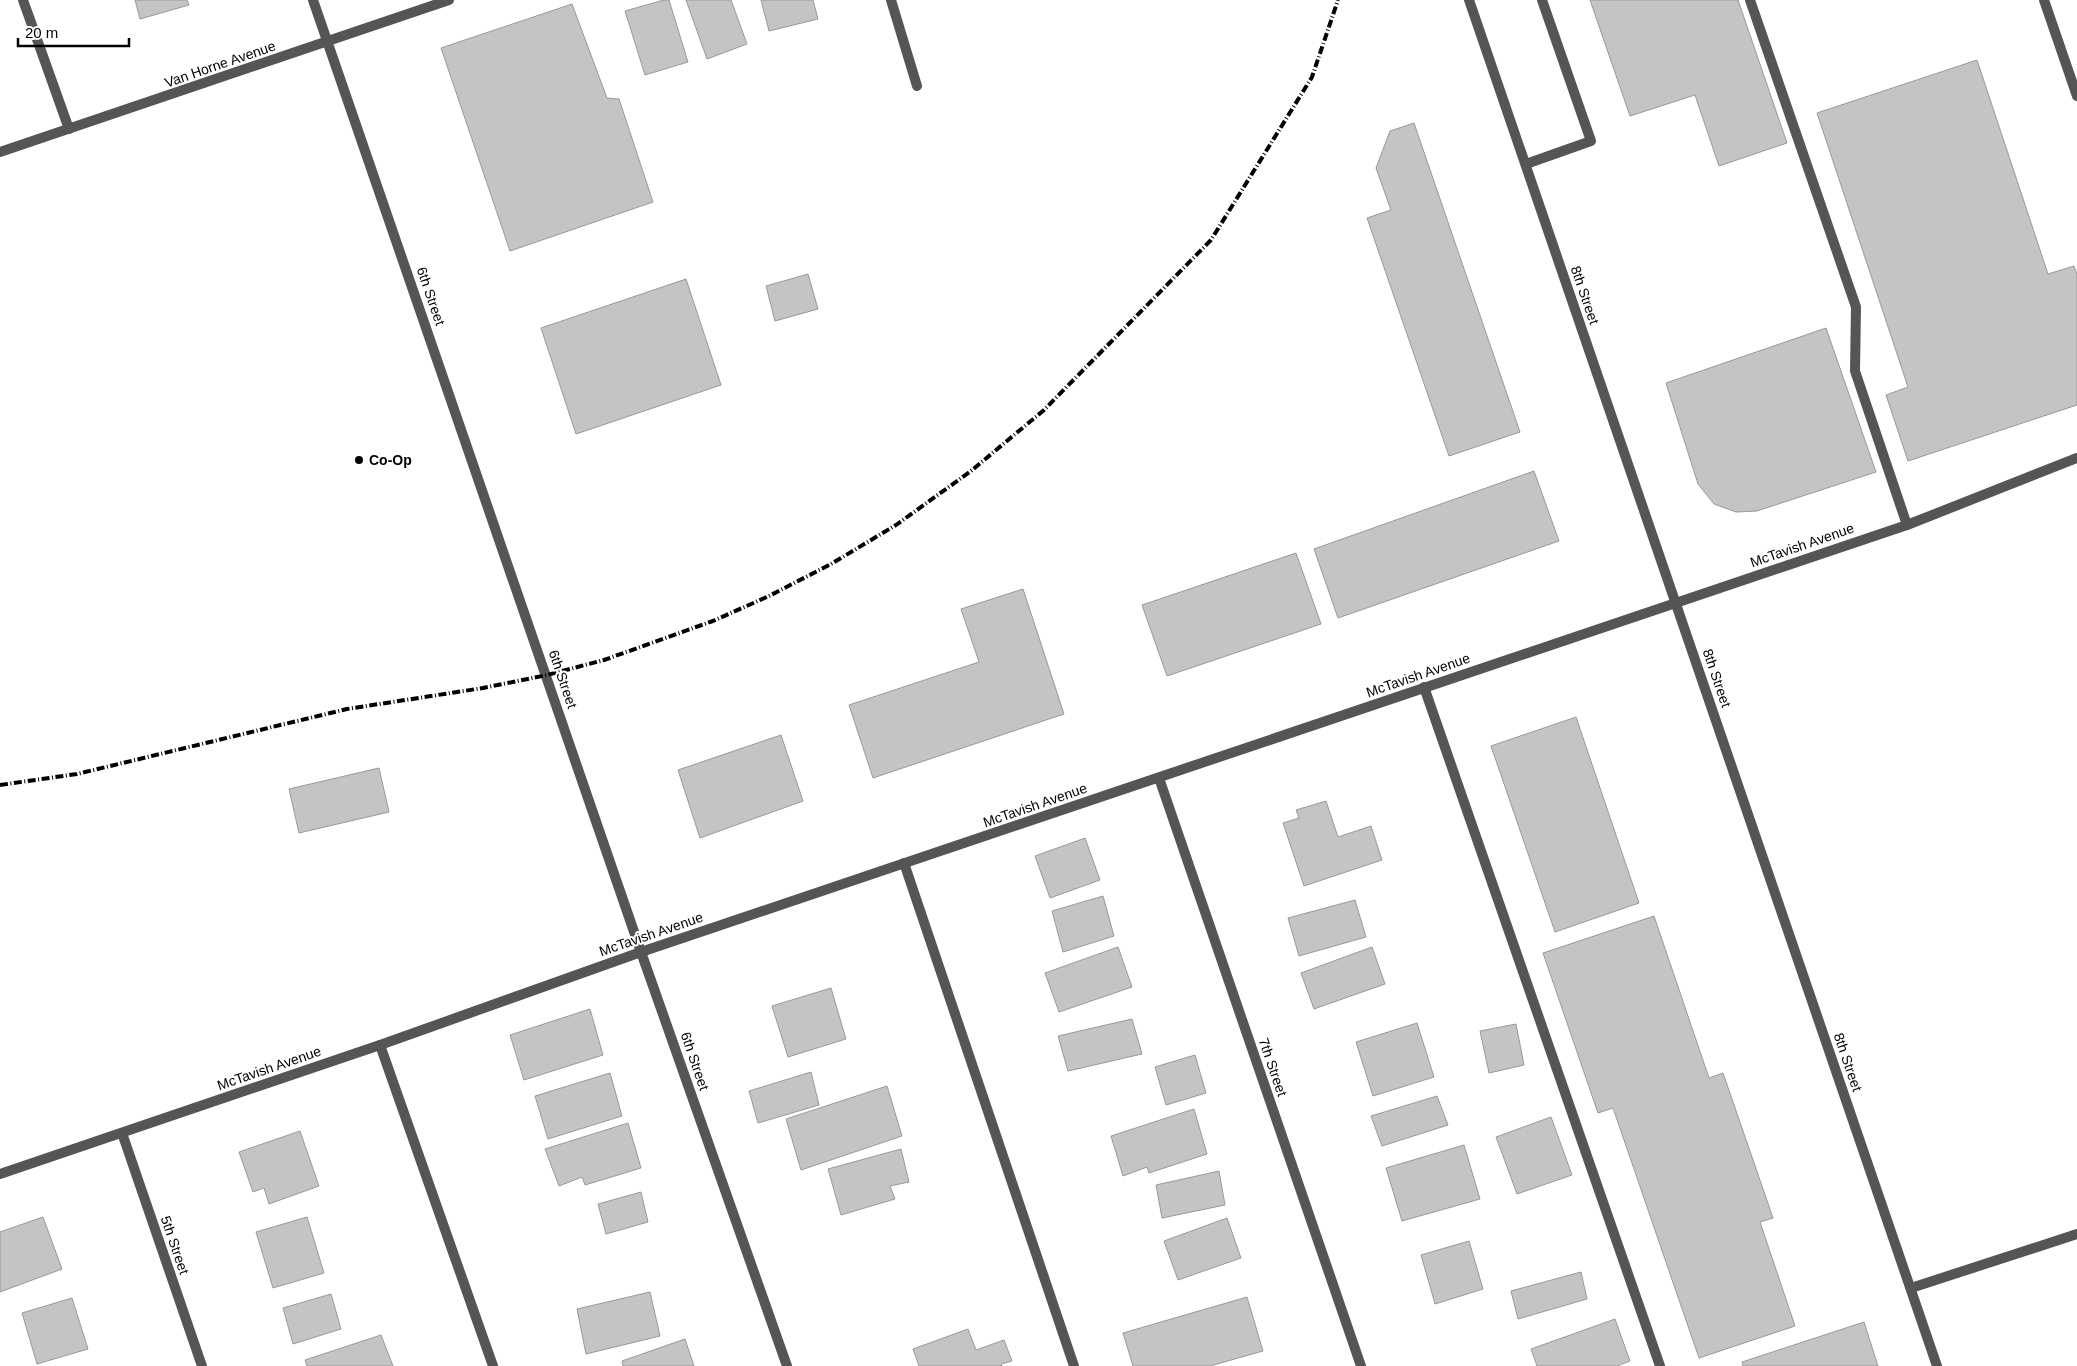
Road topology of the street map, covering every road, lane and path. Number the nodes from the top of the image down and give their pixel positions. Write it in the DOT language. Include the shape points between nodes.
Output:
graph roads {
  1 [pos="23,0"];
  2 [pos="313,0"];
  3 [pos="449,0"];
  4 [pos="891,0"];
  5 [pos="1469,0"];
  6 [pos="1542,0"];
  7 [pos="1750,0"];
  8 [pos="2044,0"];
  9 [pos="328,42"];
  10 [pos="917,86"];
  11 [pos="2077,96"];
  12 [pos="68,129"];
  13 [pos="0,152"];
  14 [pos="1526,164"];
  15 [pos="2077,458"];
  16 [pos="1907,524"];
  17 [pos="1676,603"];
  18 [pos="1424,687"];
  19 [pos="1159,778"];
  20 [pos="904,863"];
  21 [pos="641,952"];
  22 [pos="380,1045"];
  23 [pos="122,1133"];
  24 [pos="0,1174"];
  25 [pos="2077,1234"];
  26 [pos="1911,1288"];
  27 [pos="202,1366"];
  28 [pos="493,1366"];
  29 [pos="787,1366"];
  30 [pos="1074,1366"];
  31 [pos="1361,1366"];
  32 [pos="1660,1366"];
  33 [pos="1937,1366"];
  1 -- 12 [label="street"];
  2 -- 9 [label="street, 6th Street"];
  3 -- 9 [label="street, Van Horne Avenue"];
  4 -- 10 [label="street"];
  5 -- 14 [label="street, 8th Street"];
  6 -- 14 [label="street" via="1591,142"];
  7 -- 16 [label="street" via="1856,308 1855,371"];
  8 -- 11 [label="street"];
  9 -- 12 [label="street, Van Horne Avenue"];
  9 -- 21 [label="street, 6th Street"];
  12 -- 13 [label="street, Van Horne Avenue"];
  14 -- 17 [label="street, 8th Street"];
  15 -- 16 [label="street, McTavish Avenue"];
  16 -- 17 [label="street, McTavish Avenue"];
  17 -- 18 [label="street, McTavish Avenue"];
  17 -- 26 [label="street, 8th Street"];
  18 -- 19 [label="street, McTavish Avenue"];
  18 -- 32 [label="street"];
  19 -- 20 [label="street, McTavish Avenue"];
  19 -- 31 [label="street, 7th Street"];
  20 -- 21 [label="street, McTavish Avenue"];
  20 -- 30 [label="street"];
  21 -- 22 [label="street, McTavish Avenue"];
  21 -- 29 [label="street, 6th Street"];
  22 -- 23 [label="street, McTavish Avenue"];
  22 -- 28 [label="street"];
  23 -- 24 [label="street, McTavish Avenue"];
  23 -- 27 [label="street, 5th Street"];
  25 -- 26 [label="street"];
  26 -- 33 [label="street, 8th Street"];
}
